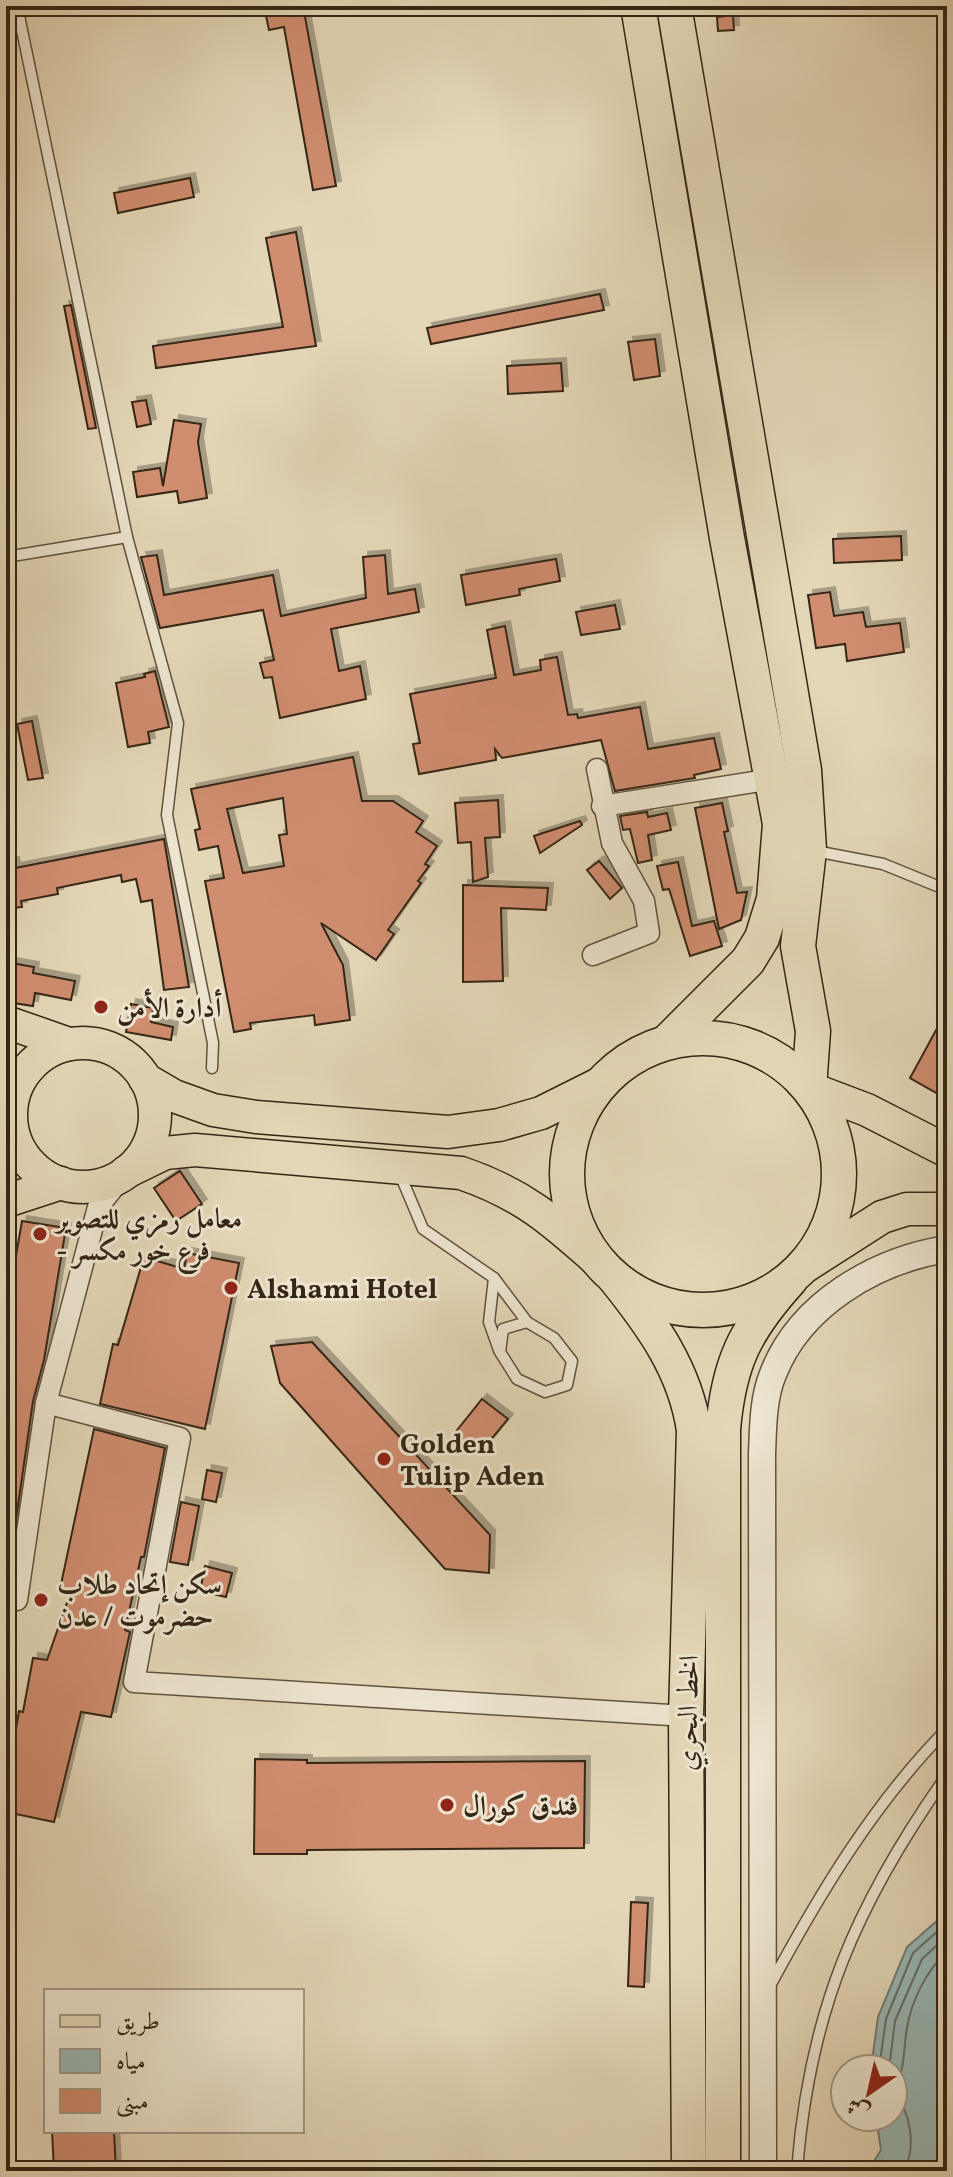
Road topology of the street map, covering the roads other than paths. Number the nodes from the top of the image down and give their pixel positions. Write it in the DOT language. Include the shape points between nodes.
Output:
graph roads {
  1 [pos="17,6"];
  2 [pos="638,6"];
  3 [pos="674,6"];
  4 [pos="720,269"];
  5 [pos="685,272"];
  6 [pos="127,537"];
  7 [pos="6,557"];
  8 [pos="597,769"];
  9 [pos="772,779"];
  10 [pos="602,806"];
  11 [pos="809,850"];
  12 [pos="947,890"];
  13 [pos="593,955"];
  14 [pos="6,1022"];
  15 [pos="667,1042"];
  16 [pos="69,1044"];
  17 [pos="212,1068"];
  18 [pos="145,1079"];
  19 [pos="601,1083"];
  20 [pos="809,1088"];
  21 [pos="7,1112"];
  22 [pos="947,1151"];
  23 [pos="398,1169"];
  24 [pos="126,1172"];
  25 [pos="61,1183"];
  26 [pos="6,1201"];
  27 [pos="947,1209"];
  28 [pos="947,1249"];
  29 [pos="607,1270"];
  30 [pos="797,1274"];
  31 [pos="494,1278"];
  32 [pos="527,1322"];
  33 [pos="500,1352"];
  34 [pos="46,1403"];
  35 [pos="6,1598"];
  36 [pos="686,1716"];
  37 [pos="947,1729"];
  38 [pos="947,1775"];
  39 [pos="762,2000"];
  40 [pos="689,2171"];
  41 [pos="723,2171"];
  42 [pos="763,2171"];
  43 [pos="797,2171"];
  1 -- 6 [label="lane"];
  2 -- 5 [label="highway"];
  3 -- 4 [label="highway"];
  4 -- 5 [label="highway"];
  4 -- 11 [label="highway" via="804,770"];
  5 -- 9 [label="highway"];
  6 -- 7 [label="lane"];
  6 -- 17 [label="lane" via="178,723 167,815 213,1043"];
  8 -- 10 [label="street"];
  9 -- 10 [label="street"];
  9 -- 15 [label="highway" via="780,824 779,862 762,938 739,971"];
  10 -- 13 [label="street" via="615,852 644,901 649,933"];
  11 -- 12 [label="lane" via="883,864"];
  11 -- 20 [label="highway" via="798,946 813,1031"];
  14 -- 16 [label="main road"];
  15 -- 19 [label="highway" via="631,1058"];
  15 -- 20 [label="highway" via="706,1037 745,1044 780,1062"];
  16 -- 18 [label="main road" via="113,1049"];
  16 -- 21 [label="main road" via="32,1063"];
  18 -- 19 [label="main road" via="213,1110 448,1132 541,1113"];
  18 -- 24 [label="main road" via="155,1107 152,1137"];
  19 -- 29 [label="highway" via="576,1125 567,1173 575,1221"];
  20 -- 22 [label="main road" via="867,1110"];
  20 -- 30 [label="highway" via="836,1140 840,1179 826,1235"];
  21 -- 25 [label="main road" via="20,1150 37,1170"];
  23 -- 24 [label="main road" via="195,1150 165,1153"];
  23 -- 29 [label="main road" via="461,1173 493,1184 536,1206"];
  23 -- 31 [label="lane" via="423,1229"];
  24 -- 25 [label="main road" via="101,1184"];
  24 -- 34 [label="street" via="98,1207"];
  25 -- 26 [label="main road"];
  27 -- 30 [label="main road" via="907,1209 882,1217"];
  28 -- 39 [label="street" via="895,1262 845,1288 803,1326 772,1375 762,1454"];
  29 -- 30 [label="highway" via="664,1304 702,1310 757,1300"];
  29 -- 36 [label="highway, الخط البحري" via="666,1345 691,1408"];
  30 -- 41 [label="highway, الخط البحري" via="759,1314 742,1345 727,1384 723,1429"];
  31 -- 32 [label="lane"];
  31 -- 33 [label="lane" via="489,1322"];
  32 -- 33 [label="lane" via="503,1329"];
  32 -- 33 [label="lane" via="554,1338 572,1361 567,1385 545,1392 517,1379"];
  34 -- 35 [label="street" via="17,1600"];
  34 -- 36 [label="street" via="180,1438 134,1682"];
  36 -- 40 [label="highway, الخط البحري"];
  37 -- 39 [label="lane" via="898,1783 850,1850"];
  38 -- 43 [label="lane" via="883,1871 834,1980 812,2056"];
  39 -- 42 [label="street"];
}
